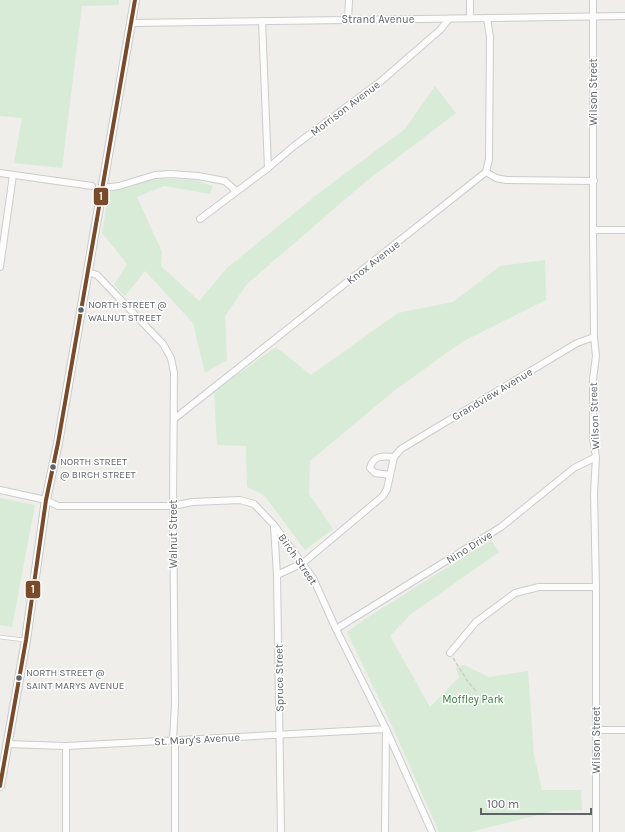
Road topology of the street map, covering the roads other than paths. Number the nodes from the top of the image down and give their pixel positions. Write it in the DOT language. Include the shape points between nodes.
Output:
graph roads {
  1 [pos="135,0"];
  2 [pos="349,0"];
  3 [pos="470,0"];
  4 [pos="593,0"];
  5 [pos="625,16"];
  6 [pos="470,17"];
  7 [pos="593,17"];
  8 [pos="487,18"];
  9 [pos="348,19"];
  10 [pos="449,19"];
  11 [pos="262,21"];
  12 [pos="131,23"];
  13 [pos="268,168"];
  14 [pos="486,172"];
  15 [pos="0,173"];
  16 [pos="14,175"];
  17 [pos="594,181"];
  18 [pos="92,186"];
  19 [pos="102,188"];
  20 [pos="236,191"];
  21 [pos="200,219"];
  22 [pos="593,230"];
  23 [pos="625,230"];
  24 [pos="0,267"];
  25 [pos="88,272"];
  26 [pos="594,337"];
  27 [pos="174,419"];
  28 [pos="596,457"];
  29 [pos="394,458"];
  30 [pos="390,475"];
  31 [pos="0,490"];
  32 [pos="46,500"];
  33 [pos="173,506"];
  34 [pos="274,525"];
  35 [pos="303,563"];
  36 [pos="277,575"];
  37 [pos="596,587"];
  38 [pos="336,629"];
  39 [pos="0,637"];
  40 [pos="26,640"];
  41 [pos="450,653"];
  42 [pos="386,729"];
  43 [pos="595,730"];
  44 [pos="625,730"];
  45 [pos="280,734"];
  46 [pos="173,740"];
  47 [pos="8,744"];
  48 [pos="66,746"];
  49 [pos="0,786"];
  50 [pos="66,832"];
  51 [pos="175,832"];
  52 [pos="282,832"];
  53 [pos="385,832"];
  54 [pos="432,832"];
  55 [pos="596,832"];
  1 -- 12 [label="main road"];
  2 -- 9 [label="street"];
  3 -- 6 [label="street"];
  4 -- 7 [label="street, Wilson Street"];
  5 -- 7 [label="street, Strand Avenue"];
  6 -- 8 [label="street, Strand Avenue"];
  6 -- 10 [label="street, Strand Avenue"];
  7 -- 8 [label="street, Strand Avenue"];
  7 -- 17 [label="street, Wilson Street"];
  8 -- 14 [label="street" via="490,37 489,159"];
  9 -- 10 [label="street, Strand Avenue"];
  9 -- 11 [label="street, Strand Avenue"];
  10 -- 13 [label="street, Morrison Avenue" via="440,30 380,82"];
  11 -- 12 [label="street, Strand Avenue"];
  11 -- 13 [label="street"];
  12 -- 19 [label="main road"];
  13 -- 20 [label="street, Morrison Avenue"];
  14 -- 17 [label="street" via="506,180"];
  14 -- 27 [label="street, Knox Avenue"];
  15 -- 16 [label="street"];
  16 -- 18 [label="street"];
  16 -- 24 [label="street"];
  17 -- 22 [label="street, Wilson Street"];
  19 -- 20 [label="street" via="119,186 155,175 171,174 225,181"];
  19 -- 25 [label="main road"];
  20 -- 21 [label="street, Morrison Avenue"];
  22 -- 23 [label="street"];
  22 -- 26 [label="street, Wilson Street"];
  25 -- 27 [label="street, Walnut Street" via="97,275 163,344 171,358 174,373"];
  25 -- 32 [label="main road"];
  26 -- 28 [label="street, Wilson Street" via="596,356 593,379 593,438"];
  26 -- 29 [label="street, Grandview Avenue" via="563,351 401,449"];
  27 -- 33 [label="street, Walnut Street"];
  28 -- 37 [label="street, Wilson Street"];
  28 -- 38 [label="street, Nino Drive" via="574,468 501,527"];
  29 -- 30 [label="street"];
  29 -- 30 [label="street" via="376,457 371,462 370,468 375,473"];
  30 -- 35 [label="street" via="383,496"];
  31 -- 32 [label="street, Birch Street"];
  32 -- 33 [label="street, Birch Street" via="58,506"];
  32 -- 40 [label="main road"];
  33 -- 34 [label="street, Birch Street" via="192,502 240,500 254,504"];
  33 -- 46 [label="street, Walnut Street"];
  34 -- 35 [label="street, Birch Street"];
  34 -- 36 [label="street, Spruce Street"];
  35 -- 36 [label="street"];
  35 -- 38 [label="street, Birch Street" via="313,578"];
  36 -- 45 [label="street, Spruce Street"];
  37 -- 41 [label="street" via="539,587 516,593 476,622"];
  37 -- 43 [label="street, Wilson Street"];
  38 -- 42 [label="street, Birch Street"];
  39 -- 40 [label="lane"];
  40 -- 47 [label="main road"];
  42 -- 45 [label="street, St. Mary's Avenue"];
  42 -- 53 [label="street"];
  42 -- 54 [label="street, Birch Street"];
  43 -- 44 [label="street"];
  43 -- 55 [label="street, Wilson Street"];
  45 -- 46 [label="street, St. Mary's Avenue"];
  45 -- 52 [label="street, Spruce Street"];
  46 -- 48 [label="street, St. Mary's Avenue"];
  46 -- 51 [label="street, Walnut Street"];
  47 -- 48 [label="street, St. Mary's Avenue"];
  47 -- 49 [label="main road"];
  48 -- 50 [label="street"];
}
